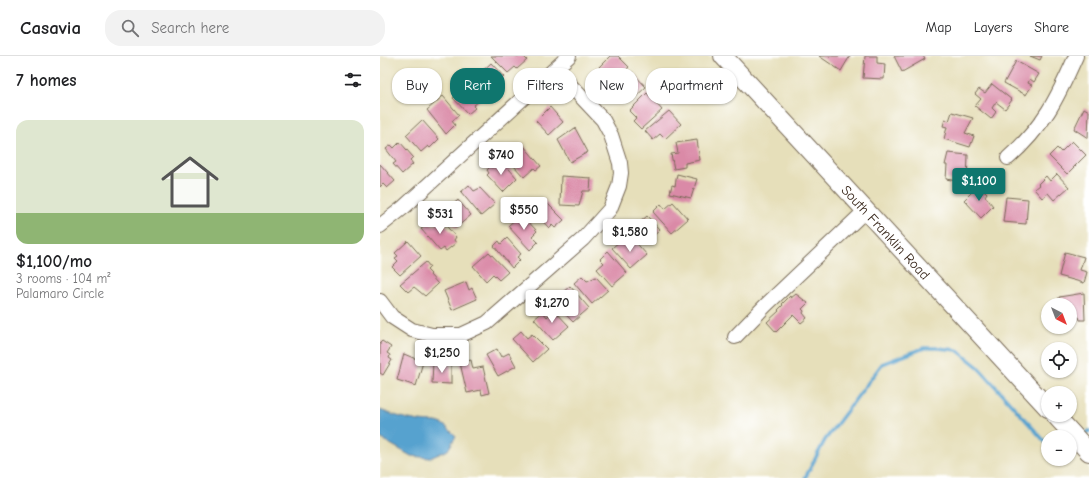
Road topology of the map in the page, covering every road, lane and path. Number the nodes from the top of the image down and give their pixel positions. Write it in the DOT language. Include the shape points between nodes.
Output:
graph roads {
  1 [pos="569,56"];
  2 [pos="724,56"];
  3 [pos="1076,56"];
  4 [pos="557,68"];
  5 [pos="577,92"];
  6 [pos="517,104"];
  7 [pos="1008,158"];
  8 [pos="866,210"];
  9 [pos="380,226"];
  10 [pos="380,301"];
  11 [pos="735,337"];
  12 [pos="1041,400"];
  13 [pos="1061,422"];
  14 [pos="1089,452"];
  1 -- 4 [label="street"];
  2 -- 8 [label="main road, South Franklin Road"];
  3 -- 7 [label="street" via="1050,111 1024,144"];
  5 -- 10 [label="street" via="603,120 611,135 621,173 610,209 583,239 488,323 461,335 432,335 412,330 392,317"];
  6 -- 9 [label="street"];
  8 -- 11 [label="street"];
  8 -- 12 [label="main road, South Franklin Road"];
  13 -- 14 [label="main road"];
}
